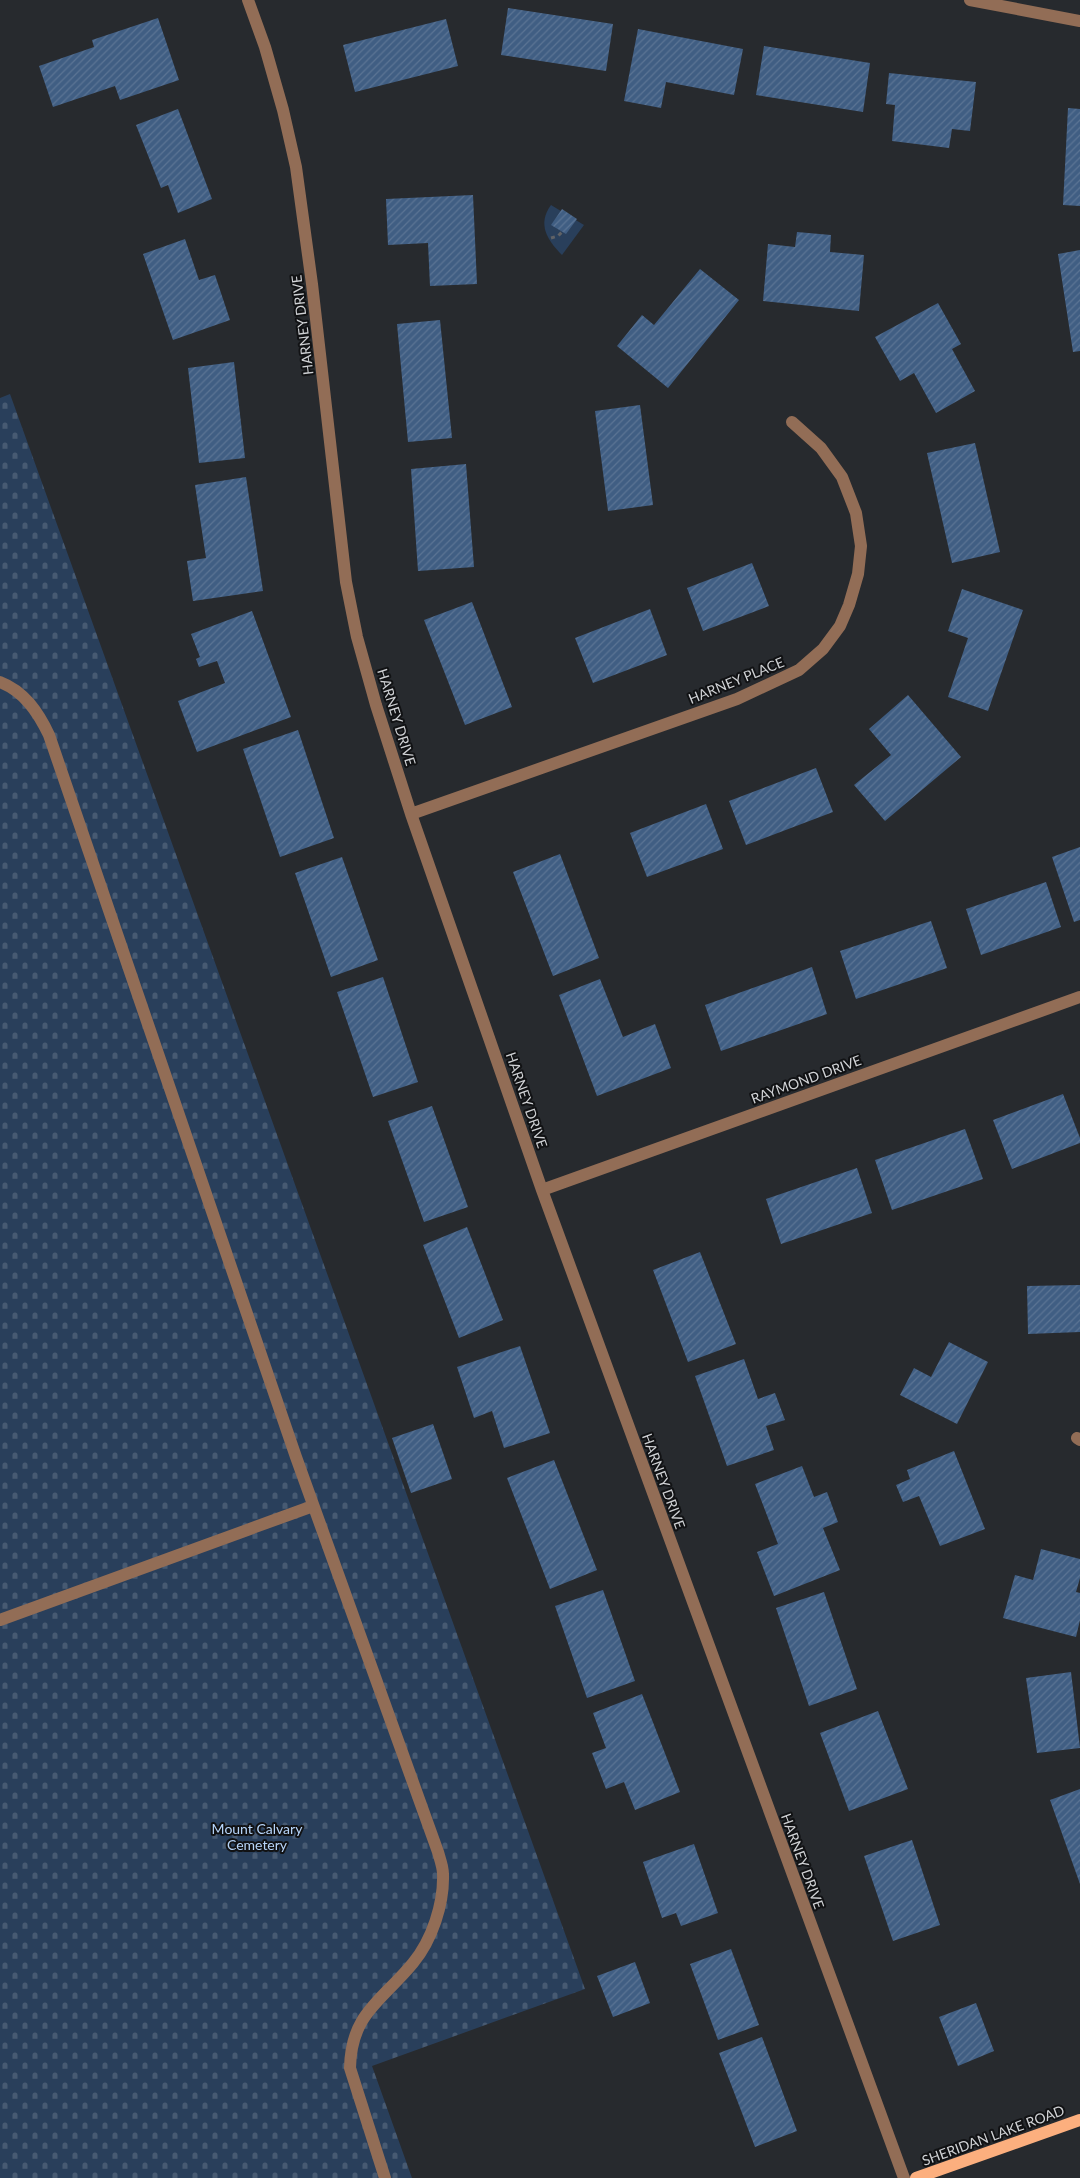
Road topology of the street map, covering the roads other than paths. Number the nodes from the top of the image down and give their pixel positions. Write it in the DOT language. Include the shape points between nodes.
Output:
graph roads {
  1 [pos="248,0"];
  2 [pos="970,0"];
  3 [pos="1080,21"];
  4 [pos="792,422"];
  5 [pos="0,682"];
  6 [pos="412,814"];
  7 [pos="1080,996"];
  8 [pos="542,1190"];
  9 [pos="314,1506"];
  10 [pos="0,1620"];
  11 [pos="1080,2120"];
  12 [pos="385,2178"];
  13 [pos="904,2178"];
  14 [pos="916,2178"];
  1 -- 6 [label="street, HARNEY DRIVE" via="284,110 296,167 346,582 357,637"];
  2 -- 3 [label="street"];
  4 -- 6 [label="street, HARNEY PLACE" via="821,448 842,477 856,513 860,546 858,574 840,626 823,649 799,670 737,698"];
  5 -- 9 [label="street" via="29,702 49,735"];
  6 -- 8 [label="street, HARNEY DRIVE"];
  7 -- 8 [label="street, RAYMOND DRIVE"];
  8 -- 13 [label="street, HARNEY DRIVE"];
  9 -- 10 [label="street"];
  9 -- 12 [label="street" via="430,1827 443,1873 438,1910 429,1938 414,1962 360,2022 350,2053 350,2068"];
  11 -- 14 [label="main road, SHERIDAN LAKE ROAD"];
}
